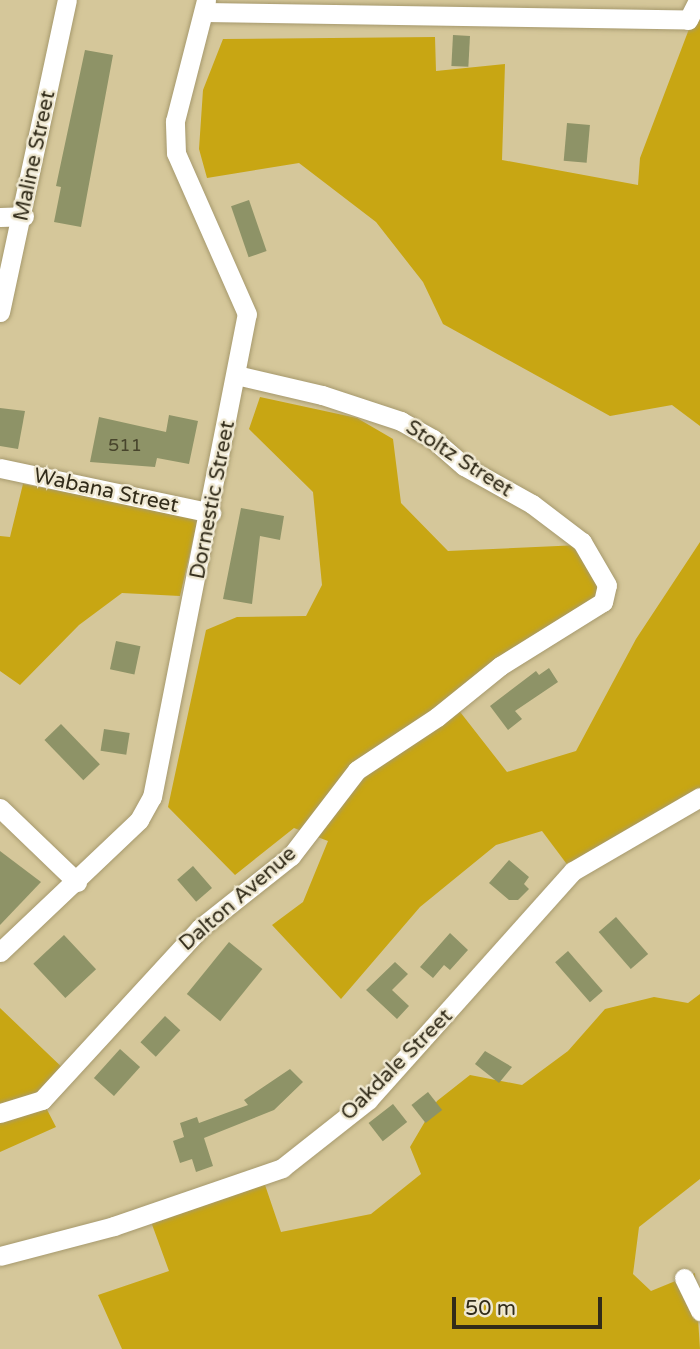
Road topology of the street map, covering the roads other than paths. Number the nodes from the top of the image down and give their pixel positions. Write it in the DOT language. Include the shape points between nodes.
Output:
graph roads {
  1 [pos="67,0"];
  2 [pos="698,0"];
  3 [pos="205,6"];
  4 [pos="24,216"];
  5 [pos="0,217"];
  6 [pos="0,312"];
  7 [pos="237,375"];
  8 [pos="0,468"];
  9 [pos="211,513"];
  10 [pos="607,585"];
  11 [pos="700,797"];
  12 [pos="0,808"];
  13 [pos="77,882"];
  14 [pos="0,953"];
  15 [pos="0,1114"];
  16 [pos="0,1256"];
  17 [pos="684,1278"];
  18 [pos="700,1311"];
  1 -- 4 [label="street, Maline Street"];
  2 -- 3 [label="street" via="688,20"];
  3 -- 7 [label="street, Dornestic Street" via="175,137 185,180 245,301"];
  4 -- 5 [label="street"];
  4 -- 6 [label="street, Maline Street"];
  7 -- 9 [label="street, Dornestic Street"];
  7 -- 10 [label="street, Stoltz Street" via="322,395 401,421 433,439 464,466 532,504 582,542"];
  8 -- 9 [label="street, Wabana Street"];
  9 -- 13 [label="street, Dornestic Street" via="152,797 139,820"];
  10 -- 15 [label="street, Dalton Avenue" via="603,602 500,666 418,731 357,770 291,856 200,928 41,1100"];
  11 -- 16 [label="street, Oakdale Street" via="573,871 368,1100 282,1168 114,1226"];
  12 -- 13 [label="street"];
  13 -- 14 [label="street, Dornestic Street"];
  17 -- 18 [label="street"];
}
